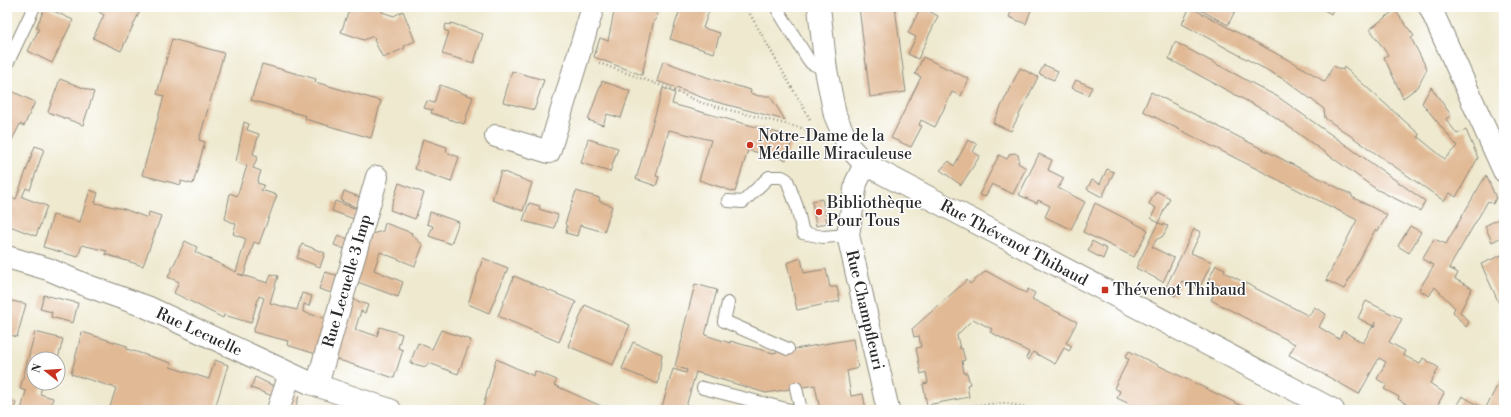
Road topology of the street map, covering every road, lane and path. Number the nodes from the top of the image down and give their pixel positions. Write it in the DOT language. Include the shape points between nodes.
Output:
graph roads {
  1 [pos="34,7"];
  2 [pos="593,7"];
  3 [pos="746,7"];
  4 [pos="776,7"];
  5 [pos="818,7"];
  6 [pos="1430,7"];
  7 [pos="579,55"];
  8 [pos="7,64"];
  9 [pos="826,70"];
  10 [pos="808,130"];
  11 [pos="818,132"];
  12 [pos="496,136"];
  13 [pos="865,164"];
  14 [pos="1504,171"];
  15 [pos="377,176"];
  16 [pos="728,201"];
  17 [pos="848,235"];
  18 [pos="7,256"];
  19 [pos="728,303"];
  20 [pos="788,349"];
  21 [pos="290,374"];
  22 [pos="317,385"];
  23 [pos="702,388"];
  24 [pos="796,388"];
  25 [pos="381,409"];
  26 [pos="278,410"];
  27 [pos="790,410"];
  28 [pos="801,410"];
  29 [pos="888,410"];
  30 [pos="944,410"];
  31 [pos="1034,410"];
  32 [pos="1333,410"];
  1 -- 8 [label="lane"];
  2 -- 7 [label="street"];
  3 -- 11 [label="path"];
  4 -- 9 [label="lane" via="811,63"];
  5 -- 9 [label="street"];
  6 -- 14 [label="street"];
  7 -- 10 [label="path" via="702,103"];
  7 -- 12 [label="street" via="549,152"];
  9 -- 13 [label="street" via="835,115 849,147"];
  13 -- 17 [label="street, Rue Champfleuri" via="856,184"];
  13 -- 32 [label="street, Rue Thévenot Thibaud"];
  15 -- 22 [label="street, Rue Lecuelle 3 Imp"];
  16 -- 17 [label="lane" via="743,202 769,177 782,177 787,180 803,233 822,236"];
  17 -- 29 [label="street, Rue Champfleuri"];
  18 -- 21 [label="street, Rue Lecuelle" via="147,307"];
  19 -- 20 [label="lane" via="724,321"];
  21 -- 22 [label="street, Rue Lecuelle"];
  21 -- 26 [label="street"];
  22 -- 25 [label="street, Rue Lecuelle"];
  23 -- 27 [label="lane"];
  24 -- 28 [label="lane"];
  30 -- 31 [label="path" via="1006,403"];
}
